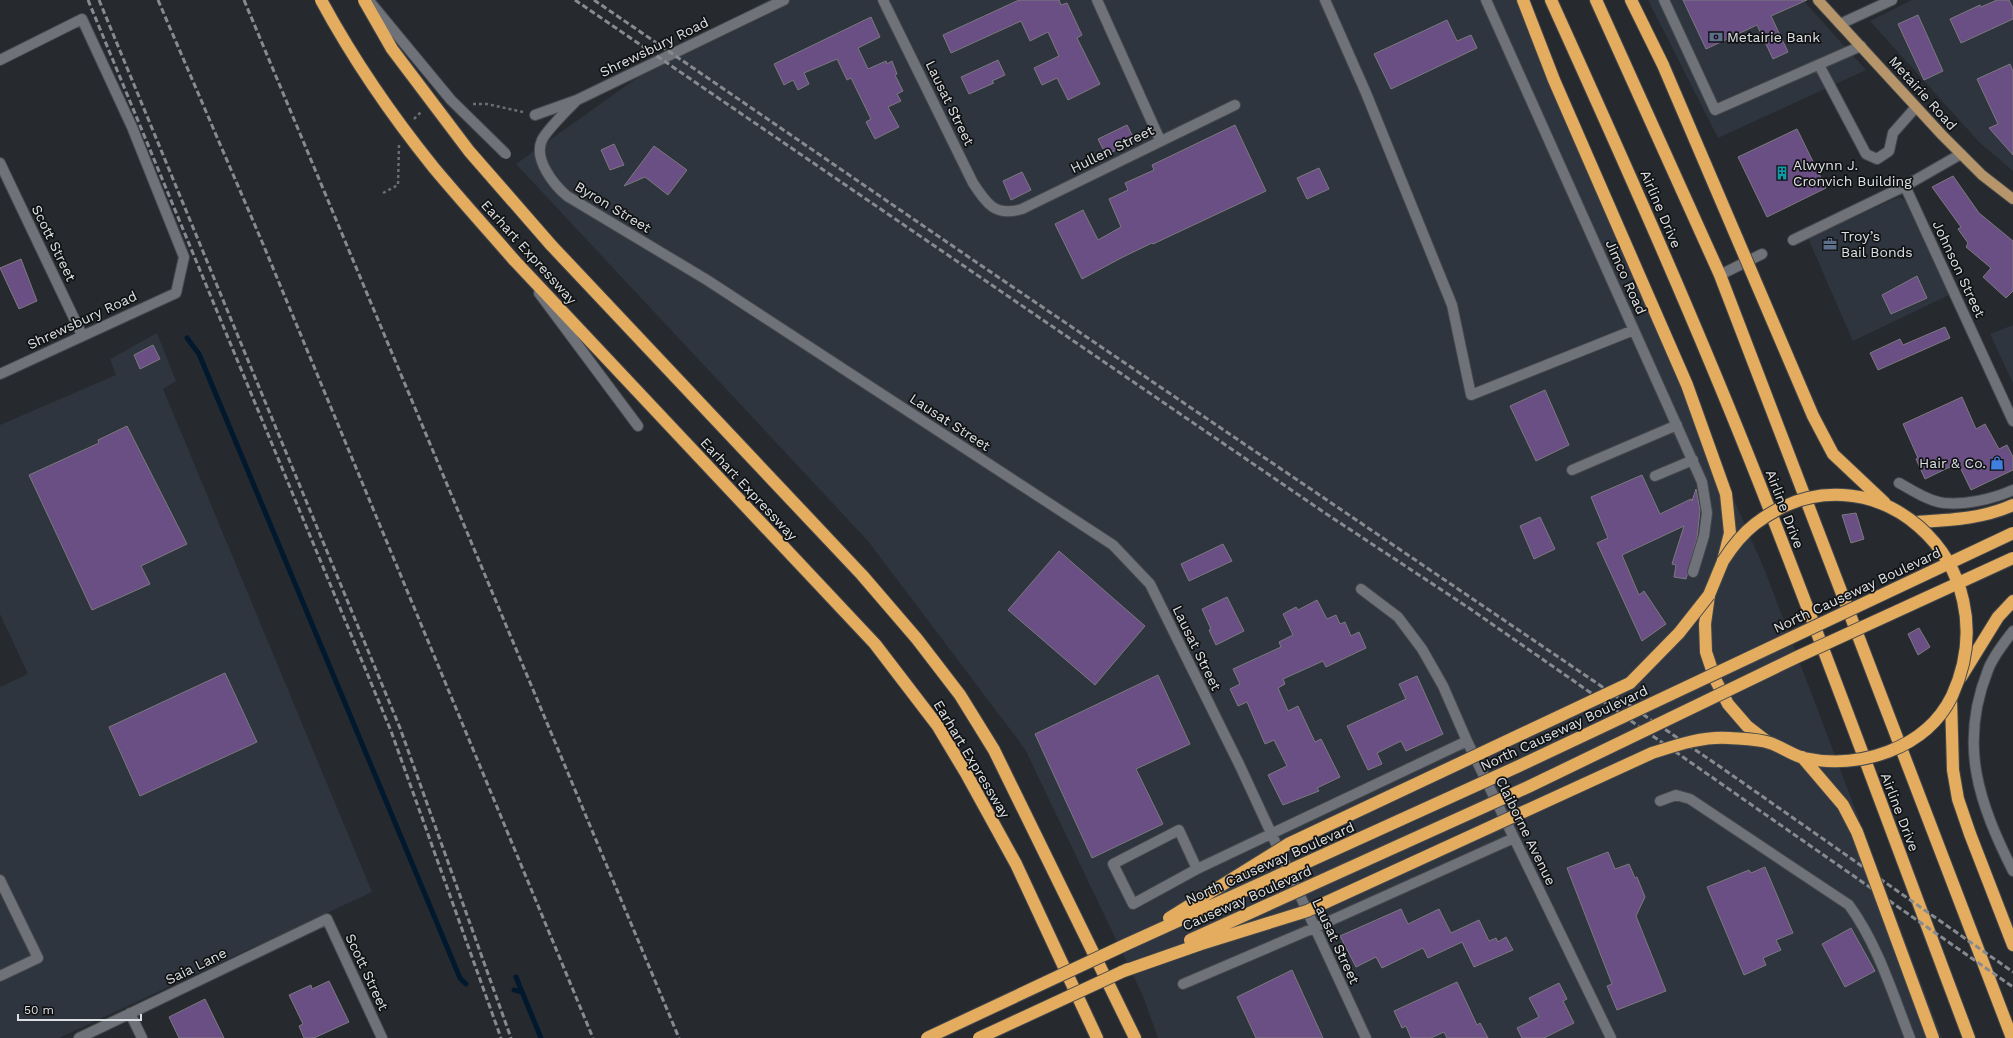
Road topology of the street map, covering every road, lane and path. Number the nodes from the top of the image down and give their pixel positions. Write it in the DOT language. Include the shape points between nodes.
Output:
graph roads {
  1 [pos="321,0"];
  2 [pos="364,0"];
  3 [pos="368,0"];
  4 [pos="784,0"];
  5 [pos="884,0"];
  6 [pos="1097,0"];
  7 [pos="1325,0"];
  8 [pos="1486,0"];
  9 [pos="1523,0"];
  10 [pos="1551,0"];
  11 [pos="1596,0"];
  12 [pos="1631,0"];
  13 [pos="1664,0"];
  14 [pos="1818,0"];
  15 [pos="1892,0"];
  16 [pos="1840,24"];
  17 [pos="1861,46"];
  18 [pos="0,60"];
  19 [pos="1819,65"];
  20 [pos="577,100"];
  21 [pos="1235,106"];
  22 [pos="1916,107"];
  23 [pos="535,115"];
  24 [pos="1160,140"];
  25 [pos="506,154"];
  26 [pos="1960,154"];
  27 [pos="0,163"];
  28 [pos="1905,186"];
  29 [pos="2013,199"];
  30 [pos="1000,212"];
  31 [pos="1793,240"];
  32 [pos="1762,254"];
  33 [pos="514,260"];
  34 [pos="1720,276"];
  35 [pos="1634,330"];
  36 [pos="82,335"];
  37 [pos="0,374"];
  38 [pos="868,385"];
  39 [pos="2013,421"];
  40 [pos="1677,425"];
  41 [pos="638,426"];
  42 [pos="1693,460"];
  43 [pos="1572,470"];
  44 [pos="1655,476"];
  45 [pos="1898,482"];
  46 [pos="2013,490"];
  47 [pos="2013,505"];
  48 [pos="1889,506"];
  49 [pos="1917,522"];
  50 [pos="2013,533"];
  51 [pos="2013,558"];
  52 [pos="1723,561"];
  53 [pos="1693,572"];
  54 [pos="1361,589"];
  55 [pos="1708,595"];
  56 [pos="2013,601"];
  57 [pos="2013,631"];
  58 [pos="1961,677"];
  59 [pos="1951,698"];
  60 [pos="1468,741"];
  61 [pos="1769,743"];
  62 [pos="1802,757"];
  63 [pos="1660,801"];
  64 [pos="1271,832"];
  65 [pos="1514,838"];
  66 [pos="1197,869"];
  67 [pos="2013,871"];
  68 [pos="0,880"];
  69 [pos="325,920"];
  70 [pos="1314,928"];
  71 [pos="1126,945"];
  72 [pos="2013,945"];
  73 [pos="1121,972"];
  74 [pos="0,976"];
  75 [pos="1183,984"];
  76 [pos="130,1013"];
  77 [pos="79,1038"];
  78 [pos="142,1038"];
  79 [pos="382,1038"];
  80 [pos="927,1038"];
  81 [pos="979,1038"];
  82 [pos="1097,1038"];
  83 [pos="1134,1038"];
  84 [pos="1366,1038"];
  85 [pos="1611,1038"];
  86 [pos="1910,1038"];
  87 [pos="1933,1038"];
  88 [pos="1968,1038"];
  89 [pos="2012,1038"];
  1 -- 33 [label="highway, Earhart Expressway, bridge" via="381,97 434,168"];
  2 -- 83 [label="highway, Earhart Expressway, bridge" via="392,49 469,151 551,245 862,575 917,639 960,695 994,750"];
  3 -- 25 [label="street, bridge" via="451,100"];
  4 -- 20 [label="street, Shrewsbury Road"];
  5 -- 30 [label="street, Lausat Street" via="973,183 987,203"];
  6 -- 24 [label="street"];
  7 -- 35 [label="street" via="1366,93 1452,305 1471,395"];
  8 -- 35 [label="street, Jimco Road"];
  9 -- 52 [label="highway" via="1554,80 1687,385 1726,494 1730,532"];
  10 -- 88 [label="highway, Airline Drive" via="1631,175 1758,478"];
  11 -- 34 [label="highway, Airline Drive"];
  12 -- 48 [label="highway, bridge" via="1662,64 1813,416 1833,454"];
  13 -- 19 [label="street" via="1715,110"];
  14 -- 16 [label="main road, Metairie Road"];
  15 -- 16 [label="street"];
  16 -- 17 [label="main road, Metairie Road"];
  17 -- 19 [label="street"];
  17 -- 22 [label="main road, Metairie Road"];
  18 -- 36 [label="street, Shrewsbury Road" via="82,19 132,127 184,257 176,293"];
  19 -- 22 [label="street" via="1866,154 1877,159 1889,152 1893,133"];
  20 -- 23 [label="street, Shrewsbury Road"];
  20 -- 38 [label="street, Byron Street" via="542,140 540,155 555,186 567,196 707,280"];
  21 -- 24 [label="street, Hullen Street"];
  22 -- 26 [label="main road, Metairie Road"];
  24 -- 30 [label="street, Hullen Street" via="1022,209"];
  26 -- 28 [label="street"];
  26 -- 29 [label="main road, Metairie Road"];
  27 -- 36 [label="street, Scott Street"];
  28 -- 31 [label="street"];
  28 -- 39 [label="street, Johnson Street"];
  32 -- 34 [label="street"];
  33 -- 41 [label="street"];
  33 -- 82 [label="highway, Earhart Expressway" via="875,644 937,725 1016,864"];
  34 -- 89 [label="highway, Airline Drive"];
  35 -- 40 [label="street, Jimco Road"];
  36 -- 37 [label="street, Shrewsbury Road"];
  38 -- 64 [label="street, Lausat Street" via="1113,545 1150,584"];
  40 -- 42 [label="street, Jimco Road"];
  40 -- 43 [label="street"];
  42 -- 44 [label="street"];
  42 -- 53 [label="street, Jimco Road" via="1702,482 1706,512 1704,536"];
  45 -- 46 [label="street" via="1924,496 1943,502 1971,502"];
  47 -- 49 [label="highway" via="1996,513 1969,519"];
  48 -- 49 [label="highway, bridge"];
  48 -- 52 [label="highway, bridge" via="1843,496 1819,497 1796,502 1774,511 1754,525 1737,541"];
  49 -- 58 [label="highway, bridge" via="1950,558 1961,580 1968,604 1970,635"];
  50 -- 71 [label="highway, North Causeway Boulevard, bridge" via="1520,766"];
  51 -- 73 [label="highway, Causeway Boulevard, bridge" via="1797,657 1528,787"];
  52 -- 55 [label="highway"];
  54 -- 60 [label="street, Claiborne Avenue" via="1398,617 1414,638 1443,686"];
  55 -- 61 [label="highway, bridge" via="1704,624 1706,652 1714,679 1728,704 1747,726"];
  55 -- 71 [label="highway, bridge" via="1678,633 1630,683 1288,844"];
  56 -- 58 [label="highway" via="1998,617"];
  57 -- 67 [label="street" via="1988,669 1977,708 1973,746 1976,779 1992,829"];
  58 -- 59 [label="highway, bridge"];
  59 -- 62 [label="highway, bridge" via="1927,728 1912,740 1878,756 1840,762"];
  59 -- 72 [label="highway" via="1953,770 1958,799"];
  60 -- 64 [label="street"];
  60 -- 65 [label="street, Claiborne Avenue"];
  61 -- 62 [label="highway, bridge"];
  61 -- 73 [label="highway, bridge" via="1727,738 1703,739 1652,753 1307,911"];
  62 -- 87 [label="highway, bridge" via="1843,805 1857,832"];
  63 -- 86 [label="street" via="1676,795 1690,799 1849,905 1879,957"];
  64 -- 66 [label="street"];
  64 -- 70 [label="street, Lausat Street"];
  65 -- 70 [label="street"];
  65 -- 85 [label="street, Claiborne Avenue"];
  66 -- 66 [label="street" via="1179,830 1113,864 1132,904"];
  68 -- 74 [label="street" via="38,958"];
  69 -- 76 [label="street, Saia Lane"];
  69 -- 79 [label="street, Scott Street" via="327,919"];
  70 -- 75 [label="street"];
  70 -- 84 [label="street, Lausat Street"];
  71 -- 80 [label="highway, bridge"];
  73 -- 81 [label="highway, Causeway Boulevard, bridge"];
  76 -- 77 [label="street, Saia Lane"];
  76 -- 78 [label="street"];
}
